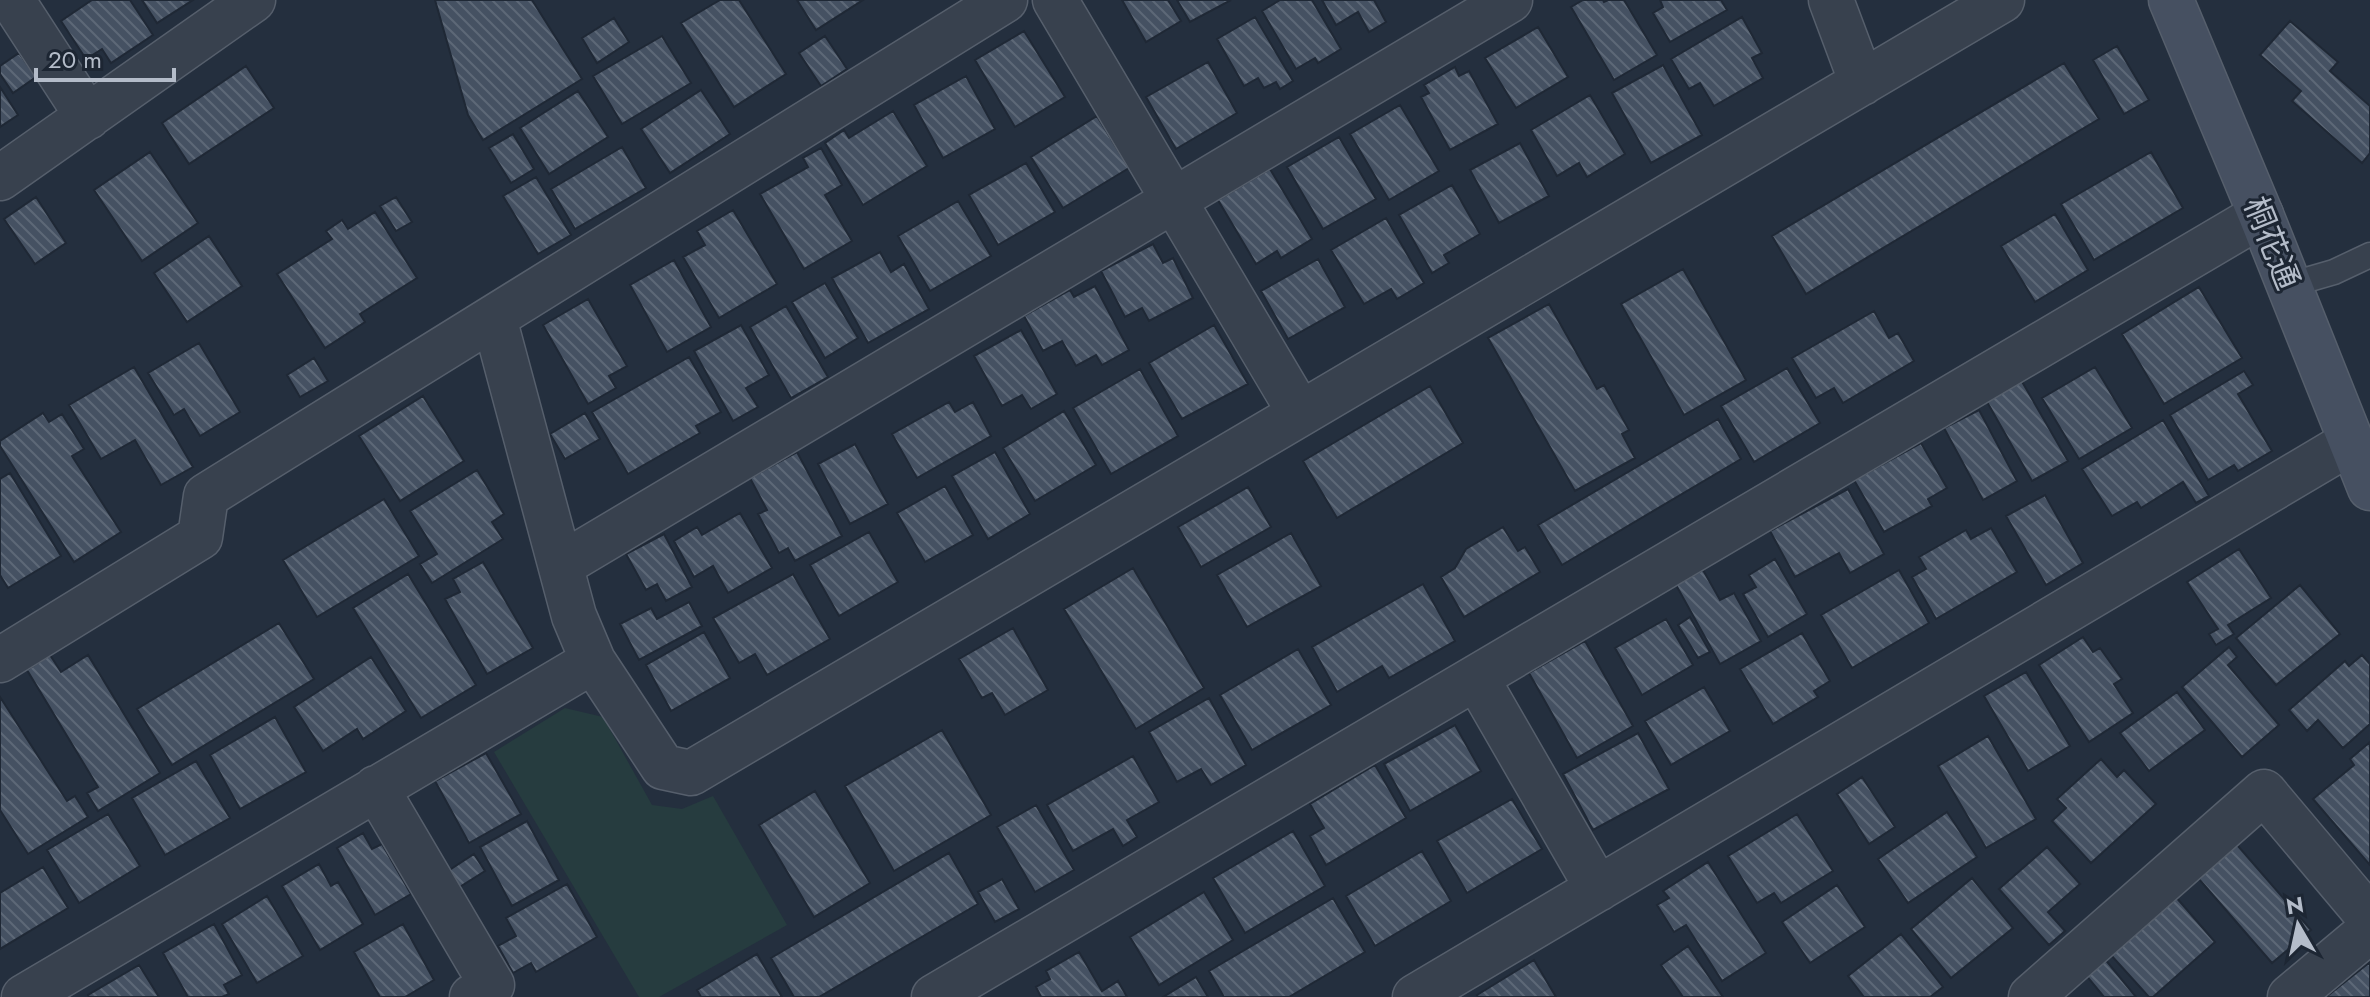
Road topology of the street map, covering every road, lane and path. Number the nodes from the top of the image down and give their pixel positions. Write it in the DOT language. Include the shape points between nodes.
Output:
graph roads {
  1 [pos="12,0"];
  2 [pos="253,0"];
  3 [pos="1005,0"];
  4 [pos="1055,0"];
  5 [pos="1510,0"];
  6 [pos="1831,0"];
  7 [pos="2002,0"];
  8 [pos="2171,0"];
  9 [pos="1862,83"];
  10 [pos="88,117"];
  11 [pos="0,178"];
  12 [pos="1174,200"];
  13 [pos="2261,215"];
  14 [pos="2370,255"];
  15 [pos="2289,285"];
  16 [pos="494,318"];
  17 [pos="1300,413"];
  18 [pos="2351,442"];
  19 [pos="2370,488"];
  20 [pos="561,565"];
  21 [pos="0,660"];
  22 [pos="593,661"];
  23 [pos="1477,679"];
  24 [pos="376,788"];
  25 [pos="1598,889"];
  26 [pos="2370,918"];
  27 [pos="2370,930"];
  28 [pos="1437,992"];
  29 [pos="24,997"];
  30 [pos="472,997"];
  31 [pos="934,997"];
  32 [pos="2031,997"];
  33 [pos="2290,997"];
  1 -- 10 [label="street"];
  2 -- 10 [label="street"];
  3 -- 16 [label="street"];
  4 -- 12 [label="street"];
  5 -- 12 [label="street"];
  6 -- 9 [label="street"];
  7 -- 9 [label="street"];
  8 -- 13 [label="street, 桐花通"];
  9 -- 17 [label="street"];
  10 -- 11 [label="street"];
  12 -- 17 [label="street"];
  12 -- 20 [label="street"];
  13 -- 15 [label="street, 桐花通"];
  13 -- 23 [label="street"];
  14 -- 15 [label="lane"];
  15 -- 18 [label="street, 桐花通"];
  16 -- 20 [label="street"];
  16 -- 21 [label="street" via="206,496 200,537"];
  17 -- 22 [label="street" via="691,773 663,767"];
  18 -- 19 [label="street, 桐花通"];
  18 -- 25 [label="street"];
  20 -- 22 [label="street"];
  22 -- 24 [label="street"];
  23 -- 25 [label="street"];
  23 -- 31 [label="street"];
  24 -- 29 [label="street"];
  24 -- 30 [label="street" via="492,985"];
  25 -- 28 [label="street"];
  26 -- 32 [label="street" via="2264,792"];
  27 -- 33 [label="street"];
}
